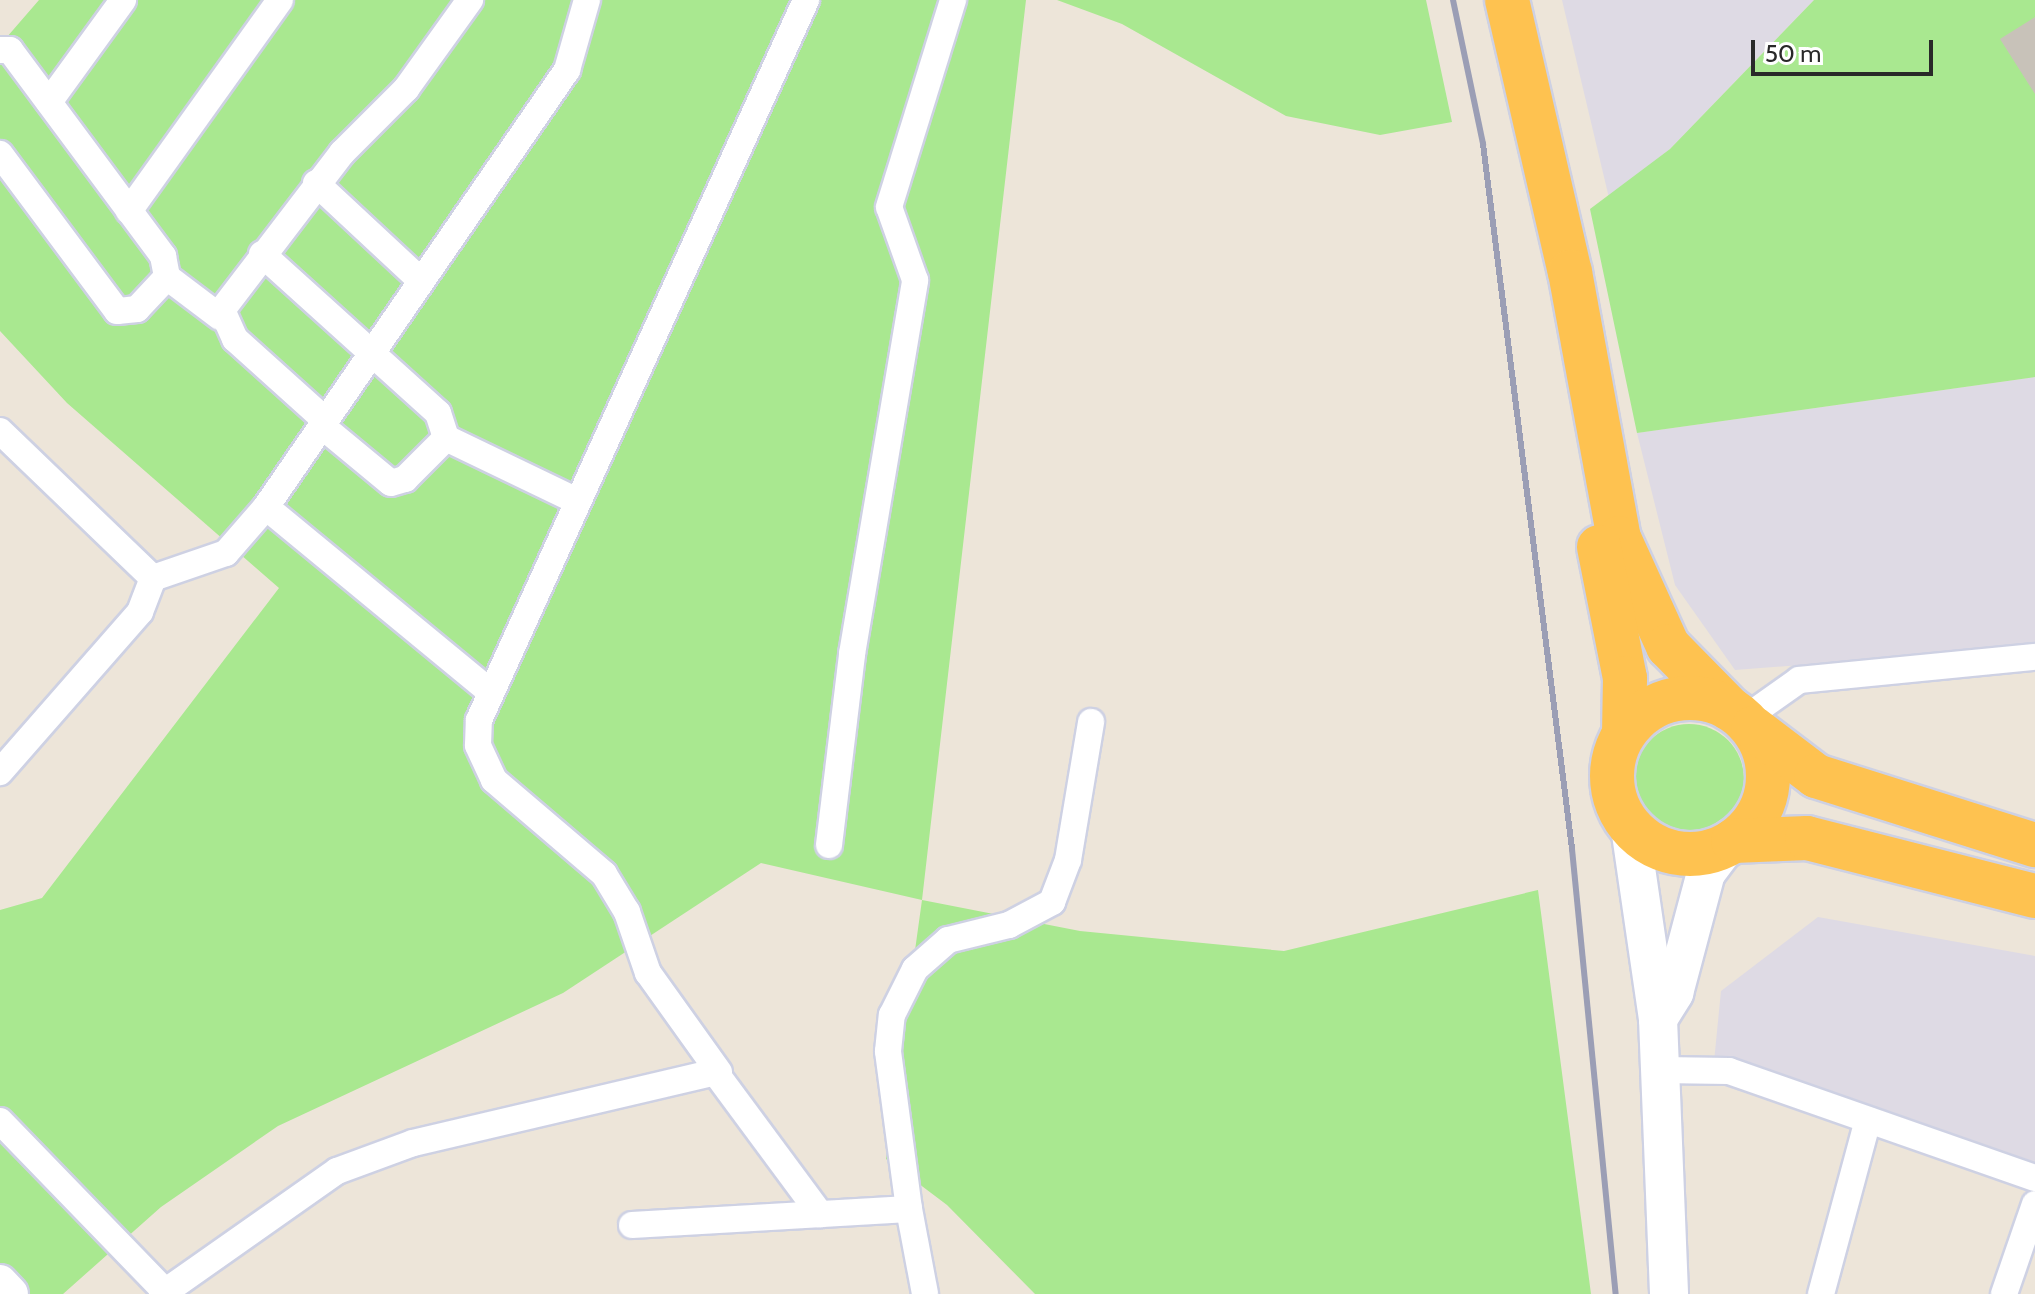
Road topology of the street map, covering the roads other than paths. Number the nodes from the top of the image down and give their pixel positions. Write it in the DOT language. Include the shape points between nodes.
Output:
graph roads {
  1 [pos="123,0"];
  2 [pos="280,0"];
  3 [pos="470,0"];
  4 [pos="587,0"];
  5 [pos="806,0"];
  6 [pos="953,0"];
  7 [pos="1490,0"];
  8 [pos="1507,0"];
  9 [pos="0,50"];
  10 [pos="49,102"];
  11 [pos="0,154"];
  12 [pos="316,183"];
  13 [pos="129,211"];
  14 [pos="262,254"];
  15 [pos="167,277"];
  16 [pos="420,280"];
  17 [pos="220,317"];
  18 [pos="372,353"];
  19 [pos="323,423"];
  20 [pos="0,431"];
  21 [pos="446,438"];
  22 [pos="575,500"];
  23 [pos="266,507"];
  24 [pos="153,578"];
  25 [pos="2035,657"];
  26 [pos="488,690"];
  27 [pos="1742,719"];
  28 [pos="1091,722"];
  29 [pos="1624,733"];
  30 [pos="0,772"];
  31 [pos="1630,827"];
  32 [pos="1730,843"];
  33 [pos="829,845"];
  34 [pos="2035,845"];
  35 [pos="1932,865"];
  36 [pos="2035,896"];
  37 [pos="2035,914"];
  38 [pos="1658,1019"];
  39 [pos="1661,1070"];
  40 [pos="719,1072"];
  41 [pos="1868,1120"];
  42 [pos="0,1121"];
  43 [pos="2035,1178"];
  44 [pos="2035,1204"];
  45 [pos="909,1209"];
  46 [pos="820,1214"];
  47 [pos="632,1225"];
  48 [pos="0,1282"];
  49 [pos="164,1293"];
  50 [pos="11,1294"];
  51 [pos="925,1294"];
  52 [pos="1669,1294"];
  53 [pos="1821,1294"];
  54 [pos="2004,1294"];
  1 -- 10 [label="street"];
  2 -- 13 [label="street"];
  3 -- 12 [label="street" via="406,89"];
  4 -- 16 [label="street" via="567,70"];
  5 -- 22 [label="street"];
  6 -- 33 [label="street" via="889,207 915,280 852,654"];
  7 -- 29 [label="highway" via="1523,185 1548,276 1583,488 1620,637"];
  8 -- 27 [label="highway" via="1570,272 1619,538 1668,646"];
  9 -- 10 [label="street" via="10,50"];
  10 -- 13 [label="street"];
  11 -- 15 [label="street" via="117,311 137,309"];
  12 -- 14 [label="street"];
  12 -- 16 [label="street"];
  13 -- 15 [label="street" via="168,263"];
  14 -- 17 [label="street"];
  14 -- 18 [label="street"];
  15 -- 17 [label="street"];
  16 -- 18 [label="street"];
  17 -- 19 [label="street" via="235,339"];
  18 -- 19 [label="street"];
  18 -- 21 [label="street" via="438,413"];
  19 -- 21 [label="street" via="395,484"];
  19 -- 23 [label="street"];
  20 -- 24 [label="street"];
  21 -- 22 [label="street"];
  22 -- 26 [label="street"];
  23 -- 24 [label="street" via="226,553"];
  23 -- 26 [label="street"];
  24 -- 30 [label="street" via="140,612"];
  25 -- 27 [label="street" via="1799,680"];
  26 -- 40 [label="street" via="478,745 494,780 604,874 648,973"];
  27 -- 29 [label="highway" via="1708,700 1661,703"];
  27 -- 32 [label="highway" via="1768,780 1758,815"];
  27 -- 34 [label="highway" via="1816,776"];
  28 -- 45 [label="street" via="1068,860 1052,902 1024,920 948,940 915,969 892,1015 888,1051"];
  29 -- 31 [label="highway" via="1611,781"];
  31 -- 32 [label="highway" via="1667,851 1688,854"];
  31 -- 38 [label="main road" via="1643,880"];
  32 -- 35 [label="highway" via="1807,838"];
  32 -- 38 [label="main road" via="1706,873 1674,993"];
  35 -- 36 [label="highway"];
  35 -- 37 [label="street"];
  38 -- 39 [label="main road"];
  39 -- 41 [label="street" via="1729,1071"];
  39 -- 52 [label="main road"];
  40 -- 46 [label="street"];
  40 -- 49 [label="street" via="413,1143 337,1171"];
  41 -- 43 [label="street"];
  41 -- 53 [label="street"];
  42 -- 49 [label="street"];
  44 -- 54 [label="street"];
  45 -- 46 [label="street"];
  45 -- 51 [label="street"];
  46 -- 47 [label="street"];
  48 -- 50 [label="street"];
}
